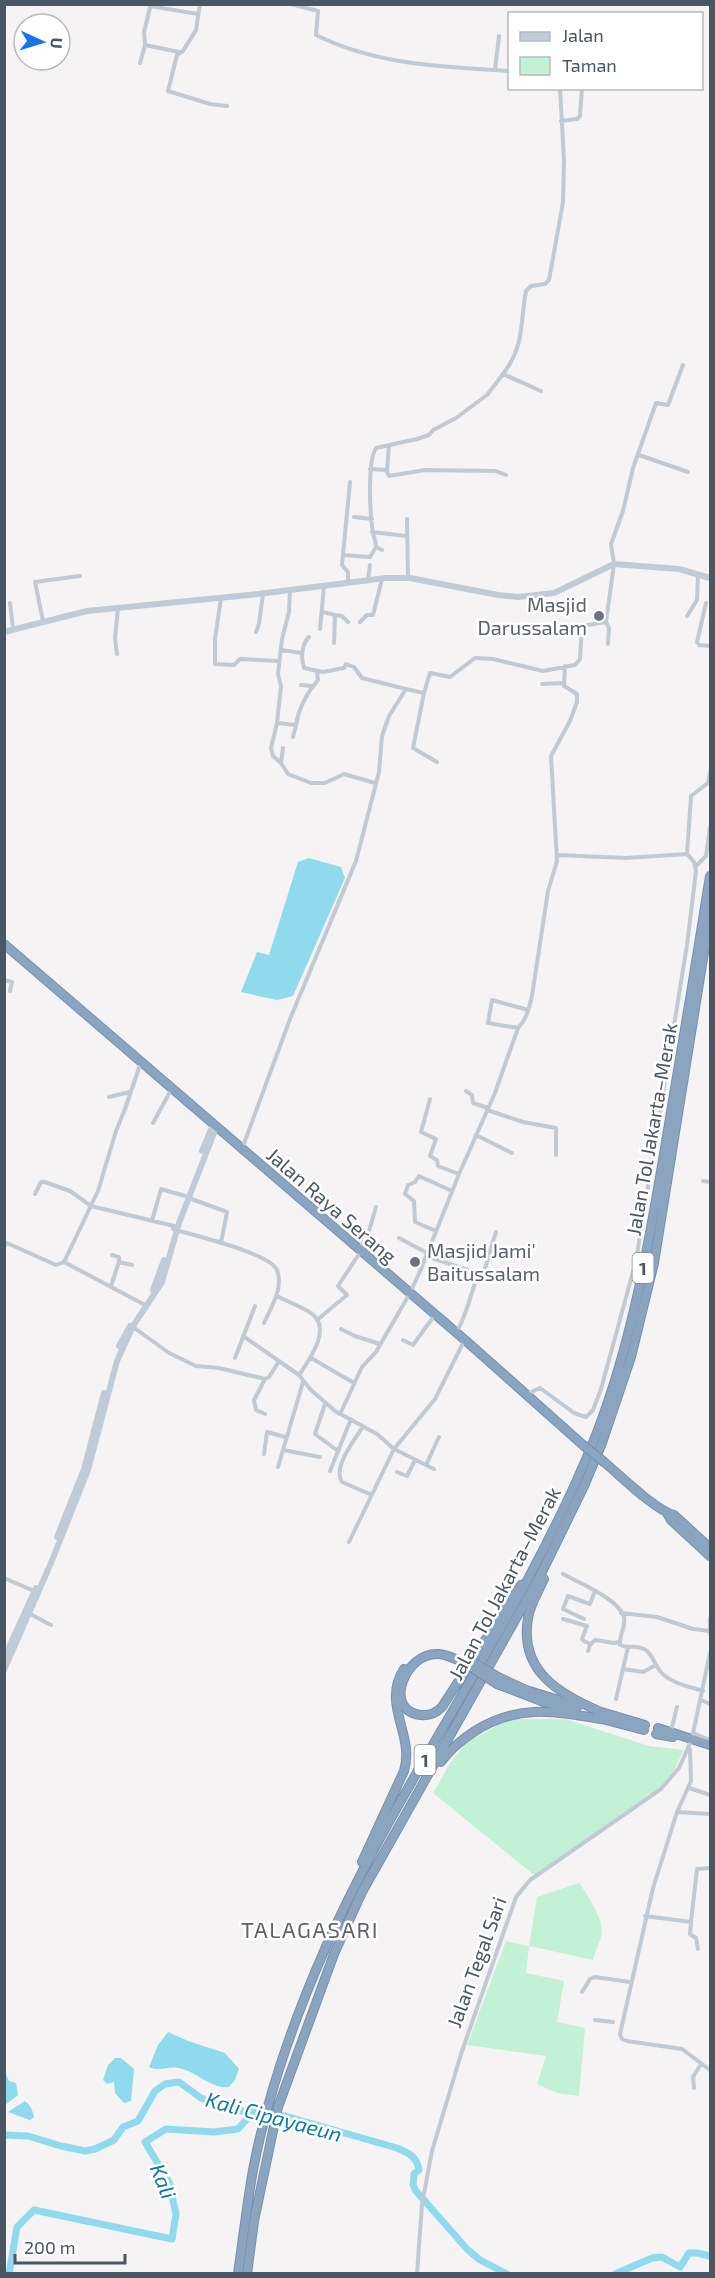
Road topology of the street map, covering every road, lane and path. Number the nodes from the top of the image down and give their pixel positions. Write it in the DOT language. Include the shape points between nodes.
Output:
graph roads {
  1 [pos="200,4"];
  2 [pos="291,4"];
  3 [pos="151,5"];
  4 [pos="198,14"];
  5 [pos="499,36"];
  6 [pos="145,45"];
  7 [pos="181,52"];
  8 [pos="140,63"];
  9 [pos="495,70"];
  10 [pos="508,71"];
  11 [pos="560,90"];
  12 [pos="582,90"];
  13 [pos="226,106"];
  14 [pos="561,121"];
  15 [pos="683,365"];
  16 [pos="504,374"];
  17 [pos="541,391"];
  18 [pos="389,445"];
  19 [pos="639,455"];
  20 [pos="370,469"];
  21 [pos="387,470"];
  22 [pos="688,472"];
  23 [pos="506,475"];
  24 [pos="350,482"];
  25 [pos="354,517"];
  26 [pos="372,519"];
  27 [pos="407,519"];
  28 [pos="372,532"];
  29 [pos="406,536"];
  30 [pos="376,547"];
  31 [pos="382,550"];
  32 [pos="343,555"];
  33 [pos="614,564"];
  34 [pos="370,565"];
  35 [pos="698,573"];
  36 [pos="80,576"];
  37 [pos="408,578"];
  38 [pos="711,578"];
  39 [pos="382,579"];
  40 [pos="368,580"];
  41 [pos="348,582"];
  42 [pos="324,586"];
  43 [pos="290,591"];
  44 [pos="263,593"];
  45 [pos="221,598"];
  46 [pos="697,600"];
  47 [pos="10,603"];
  48 [pos="708,604"];
  49 [pos="118,607"];
  50 [pos="323,612"];
  51 [pos="335,615"];
  52 [pos="687,616"];
  53 [pos="43,621"];
  54 [pos="360,621"];
  55 [pos="348,622"];
  56 [pos="606,622"];
  57 [pos="13,629"];
  58 [pos="320,629"];
  59 [pos="4,632"];
  60 [pos="256,632"];
  61 [pos="309,637"];
  62 [pos="334,643"];
  63 [pos="608,644"];
  64 [pos="711,646"];
  65 [pos="280,650"];
  66 [pos="302,653"];
  67 [pos="117,654"];
  68 [pos="279,661"];
  69 [pos="565,666"];
  70 [pos="317,672"];
  71 [pos="564,683"];
  72 [pos="542,684"];
  73 [pos="301,685"];
  74 [pos="312,686"];
  75 [pos="406,689"];
  76 [pos="424,693"];
  77 [pos="278,723"];
  78 [pos="296,725"];
  79 [pos="293,737"];
  80 [pos="283,748"];
  81 [pos="437,762"];
  82 [pos="281,763"];
  83 [pos="711,772"];
  84 [pos="375,783"];
  85 [pos="709,783"];
  86 [pos="711,827"];
  87 [pos="687,854"];
  88 [pos="557,855"];
  89 [pos="695,866"];
  90 [pos="711,876"];
  91 [pos="711,915"];
  92 [pos="4,944"];
  93 [pos="4,980"];
  94 [pos="10,991"];
  95 [pos="528,1010"];
  96 [pos="518,1028"];
  97 [pos="141,1062"];
  98 [pos="172,1089"];
  99 [pos="466,1091"];
  100 [pos="130,1092"];
  101 [pos="109,1097"];
  102 [pos="430,1099"];
  103 [pos="487,1109"];
  104 [pos="153,1123"];
  105 [pos="214,1126"];
  106 [pos="476,1135"];
  107 [pos="242,1149"];
  108 [pos="512,1153"];
  109 [pos="556,1155"];
  110 [pos="459,1174"];
  111 [pos="703,1181"];
  112 [pos="711,1182"];
  113 [pos="452,1191"];
  114 [pos="34,1194"];
  115 [pos="187,1197"];
  116 [pos="92,1206"];
  117 [pos="376,1207"];
  118 [pos="152,1221"];
  119 [pos="174,1228"];
  120 [pos="436,1231"];
  121 [pos="496,1232"];
  122 [pos="399,1238"];
  123 [pos="221,1243"];
  124 [pos="5,1244"];
  125 [pos="360,1251"];
  126 [pos="112,1255"];
  127 [pos="426,1255"];
  128 [pos="64,1262"];
  129 [pos="119,1262"];
  130 [pos="132,1265"];
  131 [pos="478,1274"];
  132 [pos="111,1286"];
  133 [pos="410,1293"];
  134 [pos="277,1296"];
  135 [pos="146,1305"];
  136 [pos="255,1306"];
  137 [pos="435,1315"];
  138 [pos="317,1320"];
  139 [pos="264,1323"];
  140 [pos="133,1326"];
  141 [pos="341,1329"];
  142 [pos="456,1333"];
  143 [pos="243,1336"];
  144 [pos="403,1340"];
  145 [pos="465,1340"];
  146 [pos="380,1344"];
  147 [pos="235,1358"];
  148 [pos="311,1358"];
  149 [pos="279,1361"];
  150 [pos="299,1375"];
  151 [pos="265,1379"];
  152 [pos="303,1382"];
  153 [pos="354,1383"];
  154 [pos="526,1395"];
  155 [pos="325,1404"];
  156 [pos="265,1414"];
  157 [pos="340,1414"];
  158 [pos="351,1419"];
  159 [pos="363,1425"];
  160 [pos="285,1437"];
  161 [pos="439,1437"];
  162 [pos="394,1449"];
  163 [pos="283,1450"];
  164 [pos="338,1451"];
  165 [pos="264,1454"];
  166 [pos="321,1457"];
  167 [pos="415,1460"];
  168 [pos="327,1462"];
  169 [pos="332,1464"];
  170 [pos="426,1465"];
  171 [pos="278,1467"];
  172 [pos="434,1469"];
  173 [pos="330,1471"];
  174 [pos="397,1472"];
  175 [pos="372,1495"];
  176 [pos="667,1514"];
  177 [pos="566,1527"];
  178 [pos="349,1542"];
  179 [pos="711,1548"];
  180 [pos="711,1556"];
  181 [pos="539,1558"];
  182 [pos="563,1574"];
  183 [pos="4,1578"];
  184 [pos="37,1591"];
  185 [pos="595,1591"];
  186 [pos="621,1613"];
  187 [pos="30,1614"];
  188 [pos="711,1618"];
  189 [pos="563,1619"];
  190 [pos="584,1620"];
  191 [pos="51,1625"];
  192 [pos="710,1633"];
  193 [pos="619,1642"];
  194 [pos="590,1644"];
  195 [pos="628,1647"];
  196 [pos="588,1650"];
  197 [pos="711,1653"];
  198 [pos="4,1658"];
  199 [pos="468,1662"];
  200 [pos="656,1665"];
  201 [pos="623,1669"];
  202 [pos="4,1670"];
  203 [pos="709,1673"];
  204 [pos="703,1691"];
  205 [pos="616,1699"];
  206 [pos="701,1700"];
  207 [pos="711,1704"];
  208 [pos="677,1707"];
  209 [pos="601,1715"];
  210 [pos="644,1728"];
  211 [pos="671,1732"];
  212 [pos="692,1740"];
  213 [pos="711,1740"];
  214 [pos="711,1745"];
  215 [pos="689,1788"];
  216 [pos="711,1796"];
  217 [pos="677,1812"];
  218 [pos="711,1814"];
  219 [pos="711,1868"];
  220 [pos="355,1887"];
  221 [pos="362,1892"];
  222 [pos="645,1916"];
  223 [pos="691,1922"];
  224 [pos="698,1949"];
  225 [pos="325,1950"];
  226 [pos="334,1954"];
  227 [pos="630,1982"];
  228 [pos="582,1992"];
  229 [pos="595,2020"];
  230 [pos="617,2023"];
  231 [pos="700,2064"];
  232 [pos="711,2070"];
  233 [pos="694,2088"];
  234 [pos="238,2274"];
  235 [pos="248,2274"];
  236 [pos="417,2274"];
  1 -- 4 [label="street"];
  2 -- 9 [label="street" via="318,11 315,35 354,50 410,64"];
  3 -- 4 [label="street"];
  3 -- 6 [label="street"];
  4 -- 7 [label="street" via="195,34"];
  5 -- 9 [label="street"];
  6 -- 7 [label="street"];
  6 -- 8 [label="street"];
  7 -- 13 [label="street" via="168,91"];
  9 -- 10 [label="street"];
  11 -- 14 [label="street"];
  12 -- 14 [label="street" via="580,116"];
  14 -- 16 [label="street" via="562,202 549,280 526,291 520,338"];
  15 -- 19 [label="street" via="668,405 656,403"];
  16 -- 17 [label="street"];
  16 -- 18 [label="street" via="487,394 429,435"];
  18 -- 20 [label="street" via="376,448"];
  18 -- 21 [label="street"];
  19 -- 22 [label="street"];
  19 -- 33 [label="street" via="611,544"];
  20 -- 21 [label="street"];
  20 -- 26 [label="street"];
  21 -- 23 [label="street" via="389,476 425,470 496,471"];
  24 -- 32 [label="street"];
  25 -- 26 [label="street"];
  26 -- 28 [label="street"];
  27 -- 29 [label="street"];
  28 -- 29 [label="street"];
  28 -- 30 [label="street"];
  29 -- 37 [label="street"];
  30 -- 31 [label="street"];
  30 -- 32 [label="street" via="370,557"];
  32 -- 41 [label="street"];
  33 -- 35 [label="street"];
  33 -- 37 [label="street" via="559,591 530,596 498,595"];
  33 -- 56 [label="street"];
  34 -- 40 [label="street"];
  35 -- 38 [label="street"];
  35 -- 46 [label="street"];
  36 -- 53 [label="street" via="35,582"];
  37 -- 39 [label="street"];
  39 -- 40 [label="street"];
  39 -- 54 [label="street" via="373,615"];
  40 -- 41 [label="street"];
  41 -- 42 [label="street"];
  42 -- 43 [label="street"];
  42 -- 50 [label="street"];
  43 -- 44 [label="street"];
  43 -- 65 [label="street"];
  44 -- 45 [label="street"];
  44 -- 60 [label="street"];
  45 -- 49 [label="street"];
  45 -- 68 [label="street" via="215,664 234,665 240,659"];
  46 -- 48 [label="street"];
  46 -- 52 [label="street"];
  47 -- 57 [label="street"];
  48 -- 64 [label="street" via="697,642"];
  49 -- 53 [label="street"];
  49 -- 67 [label="street"];
  50 -- 51 [label="street"];
  50 -- 58 [label="street"];
  51 -- 55 [label="street"];
  51 -- 62 [label="street"];
  53 -- 57 [label="street"];
  56 -- 63 [label="street"];
  56 -- 69 [label="street" via="582,626 579,662"];
  57 -- 59 [label="street"];
  61 -- 66 [label="street"];
  65 -- 66 [label="street"];
  65 -- 68 [label="street"];
  66 -- 70 [label="street" via="304,668"];
  68 -- 77 [label="street"];
  69 -- 71 [label="street"];
  69 -- 76 [label="street" via="543,671 475,658 450,677 430,673"];
  70 -- 74 [label="street" via="318,680"];
  70 -- 75 [label="street" via="335,671 346,664 354,667 362,678"];
  71 -- 72 [label="street"];
  71 -- 88 [label="street" via="578,699 551,756"];
  73 -- 74 [label="street"];
  74 -- 78 [label="street" via="299,708"];
  75 -- 76 [label="street"];
  75 -- 84 [label="street" via="385,729"];
  76 -- 81 [label="street" via="413,748"];
  77 -- 78 [label="street"];
  77 -- 82 [label="street" via="272,752"];
  78 -- 79 [label="street"];
  80 -- 82 [label="street"];
  82 -- 84 [label="street" via="288,774 311,783 325,783 344,774"];
  83 -- 85 [label="street"];
  84 -- 107 [label="street" via="356,861 290,1019"];
  85 -- 87 [label="street" via="691,796"];
  86 -- 89 [label="street" via="706,857"];
  87 -- 88 [label="street" via="627,858"];
  87 -- 89 [label="street"];
  88 -- 95 [label="street"];
  89 -- 154 [label="street" via="687,945 642,1224 602,1389 586,1417 574,1413 540,1388"];
  90 -- 181 [label="highway, Jalan Tol Jakarta–Merak / 1" via="648,1247 623,1354 595,1438"];
  91 -- 177 [label="highway, Jalan Tol Jakarta–Merak / 1" via="651,1274 613,1411"];
  92 -- 97 [label="highway, Jalan Raya Serang"];
  93 -- 94 [label="street" via="11,981"];
  95 -- 96 [label="street"];
  95 -- 96 [label="street" via="492,1000 488,1023"];
  96 -- 103 [label="street"];
  97 -- 98 [label="highway, Jalan Raya Serang"];
  97 -- 100 [label="street"];
  98 -- 104 [label="street"];
  98 -- 105 [label="highway, Jalan Raya Serang"];
  99 -- 103 [label="street" via="473,1097 473,1103"];
  100 -- 101 [label="street"];
  100 -- 116 [label="street"];
  102 -- 110 [label="street" via="421,1131 436,1139 430,1156 438,1166"];
  103 -- 106 [label="street"];
  103 -- 109 [label="street" via="556,1128"];
  105 -- 107 [label="highway, Jalan Raya Serang"];
  105 -- 115 [label="street"];
  106 -- 108 [label="street"];
  106 -- 110 [label="street"];
  107 -- 125 [label="highway, Jalan Raya Serang"];
  110 -- 113 [label="street"];
  111 -- 112 [label="street"];
  113 -- 120 [label="street"];
  113 -- 120 [label="street" via="419,1176 407,1188 405,1194 414,1201 415,1222"];
  114 -- 116 [label="street" via="45,1182 70,1191"];
  115 -- 118 [label="street" via="161,1189"];
  115 -- 119 [label="street"];
  115 -- 123 [label="street" via="227,1212"];
  116 -- 118 [label="street"];
  116 -- 128 [label="street"];
  117 -- 125 [label="street"];
  118 -- 119 [label="street"];
  119 -- 123 [label="street"];
  119 -- 135 [label="street" via="162,1274"];
  120 -- 127 [label="street"];
  121 -- 131 [label="street" via="484,1275"];
  122 -- 127 [label="street"];
  123 -- 134 [label="street" via="273,1265 278,1271"];
  124 -- 128 [label="street" via="56,1265"];
  125 -- 133 [label="highway, Jalan Raya Serang"];
  125 -- 138 [label="street" via="339,1286 347,1295"];
  126 -- 129 [label="street" via="119,1257"];
  127 -- 131 [label="street"];
  127 -- 133 [label="street"];
  128 -- 132 [label="street"];
  129 -- 130 [label="street"];
  129 -- 132 [label="street"];
  131 -- 142 [label="street"];
  132 -- 135 [label="street"];
  133 -- 137 [label="highway, Jalan Raya Serang"];
  133 -- 146 [label="street"];
  134 -- 138 [label="street"];
  134 -- 139 [label="street"];
  135 -- 140 [label="street"];
  135 -- 184 [label="street" via="125,1333 113,1360 84,1469"];
  136 -- 143 [label="street"];
  137 -- 142 [label="highway, Jalan Raya Serang"];
  137 -- 144 [label="street" via="414,1345"];
  138 -- 148 [label="street" via="318,1342"];
  140 -- 151 [label="street" via="190,1364"];
  140 -- 184 [label="street" via="115,1368 88,1470"];
  141 -- 146 [label="street"];
  142 -- 145 [label="highway, Jalan Raya Serang"];
  143 -- 147 [label="street"];
  143 -- 149 [label="street"];
  145 -- 154 [label="highway, Jalan Raya Serang"];
  145 -- 162 [label="street" via="430,1406"];
  146 -- 153 [label="street"];
  148 -- 150 [label="street"];
  148 -- 153 [label="street"];
  149 -- 150 [label="street"];
  149 -- 151 [label="street"];
  150 -- 152 [label="street"];
  151 -- 156 [label="street" via="254,1400 256,1410"];
  152 -- 155 [label="street"];
  152 -- 160 [label="street"];
  153 -- 157 [label="street"];
  154 -- 176 [label="highway, Jalan Raya Serang, bridge"];
  155 -- 157 [label="street"];
  155 -- 164 [label="street" via="315,1434"];
  157 -- 158 [label="street"];
  158 -- 159 [label="street"];
  158 -- 164 [label="street"];
  159 -- 162 [label="street"];
  159 -- 175 [label="street" via="339,1476 342,1482"];
  160 -- 163 [label="street"];
  160 -- 165 [label="street" via="267,1432"];
  161 -- 170 [label="street"];
  162 -- 167 [label="street"];
  162 -- 175 [label="street"];
  163 -- 166 [label="street"];
  163 -- 171 [label="street"];
  164 -- 169 [label="street"];
  167 -- 170 [label="street"];
  167 -- 174 [label="street" via="407,1476"];
  168 -- 169 [label="street"];
  169 -- 173 [label="street"];
  170 -- 172 [label="street"];
  175 -- 178 [label="street"];
  176 -- 179 [label="highway, Jalan Raya Serang" via="674,1515"];
  176 -- 180 [label="highway, Jalan Raya Serang"];
  177 -- 209 [label="highway" via="529,1613 529,1645 535,1664 547,1681"];
  177 -- 221 [label="highway, Jalan Tol Jakarta–Merak / 1"];
  181 -- 199 [label="highway" via="442,1707 424,1716 406,1708 401,1700 402,1684 421,1658 439,1654"];
  181 -- 220 [label="highway, Jalan Tol Jakarta–Merak / 1"];
  182 -- 185 [label="street"];
  183 -- 184 [label="street"];
  184 -- 187 [label="street"];
  184 -- 198 [label="street"];
  185 -- 186 [label="street" via="612,1601"];
  185 -- 190 [label="street" via="590,1604 568,1596 563,1609"];
  186 -- 192 [label="street" via="657,1617"];
  186 -- 193 [label="street" via="624,1618"];
  187 -- 191 [label="street"];
  187 -- 202 [label="street"];
  188 -- 192 [label="street"];
  189 -- 190 [label="street"];
  190 -- 194 [label="street" via="588,1626 582,1640"];
  193 -- 194 [label="street" via="595,1640"];
  193 -- 195 [label="street"];
  194 -- 196 [label="street"];
  195 -- 200 [label="street" via="646,1651"];
  195 -- 201 [label="street"];
  197 -- 203 [label="street"];
  199 -- 209 [label="highway, bridge" via="543,1702"];
  199 -- 220 [label="highway" via="455,1654 430,1651 407,1664 399,1677 396,1706 408,1760 358,1872"];
  200 -- 201 [label="street" via="643,1672"];
  200 -- 204 [label="street" via="674,1682"];
  201 -- 205 [label="street"];
  203 -- 204 [label="street"];
  204 -- 206 [label="street"];
  206 -- 207 [label="street"];
  206 -- 212 [label="street"];
  208 -- 211 [label="street"];
  209 -- 210 [label="highway"];
  209 -- 221 [label="highway" via="521,1712 501,1717 454,1746 434,1772"];
  211 -- 212 [label="highway"];
  211 -- 212 [label="highway" via="657,1731"];
  212 -- 213 [label="street"];
  212 -- 214 [label="highway"];
  212 -- 215 [label="street"];
  212 -- 236 [label="street, Jalan Tegal Sari" via="679,1768 661,1789 530,1880 518,1893 462,2051 426,2180"];
  215 -- 216 [label="street"];
  215 -- 217 [label="street"];
  217 -- 218 [label="street"];
  217 -- 222 [label="street"];
  219 -- 223 [label="street" via="697,1869"];
  220 -- 225 [label="highway, Jalan Tol Jakarta–Merak / 1"];
  221 -- 226 [label="highway, Jalan Tol Jakarta–Merak / 1"];
  222 -- 223 [label="street"];
  222 -- 227 [label="street"];
  223 -- 224 [label="street" via="690,1934"];
  225 -- 226 [label="highway"];
  225 -- 234 [label="highway, Jalan Tol Jakarta–Merak / 1" via="301,2007 266,2116"];
  226 -- 235 [label="highway, Jalan Tol Jakarta–Merak / 1" via="278,2107 254,2221"];
  227 -- 228 [label="street" via="595,1977"];
  227 -- 230 [label="street"];
  229 -- 230 [label="street"];
  230 -- 231 [label="street" via="622,2039 682,2049"];
  231 -- 232 [label="street"];
  231 -- 233 [label="street" via="693,2077"];
}
